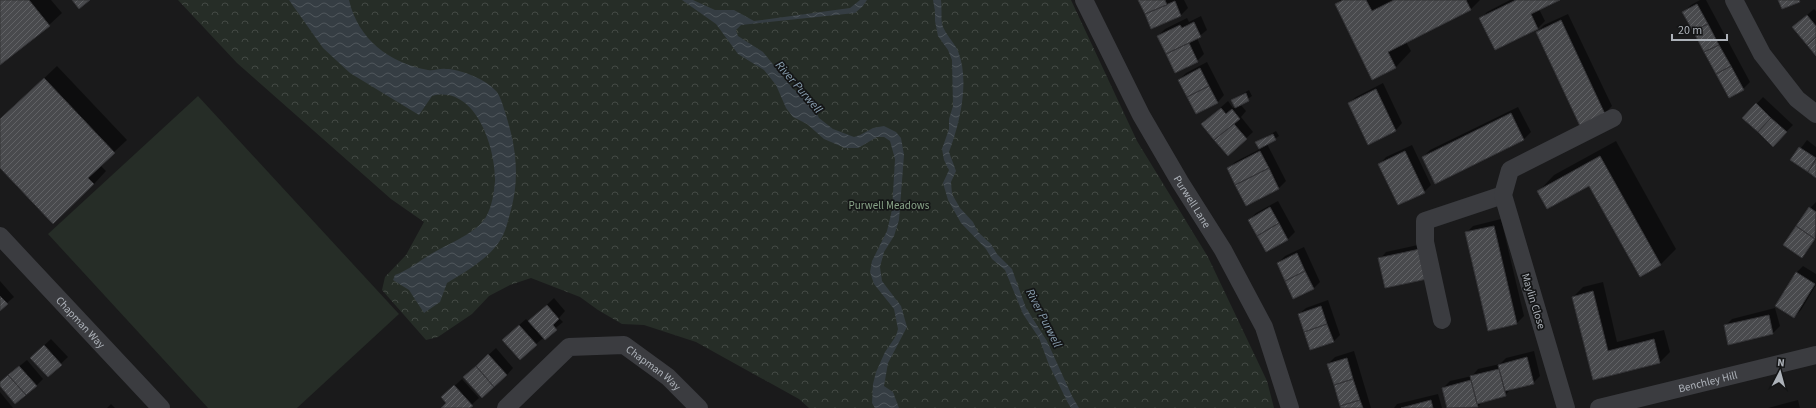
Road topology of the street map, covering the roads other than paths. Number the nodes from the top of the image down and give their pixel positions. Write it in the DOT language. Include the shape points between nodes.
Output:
graph roads {
  1 [pos="1084,0"];
  2 [pos="1734,0"];
  3 [pos="1816,114"];
  4 [pos="1613,118"];
  5 [pos="1503,195"];
  6 [pos="0,236"];
  7 [pos="1442,320"];
  8 [pos="1816,355"];
  9 [pos="161,408"];
  10 [pos="506,408"];
  11 [pos="699,408"];
  12 [pos="1290,408"];
  13 [pos="1566,408"];
  14 [pos="1599,408"];
  1 -- 12 [label="street, Purwell Lane" via="1141,115 1223,250 1264,327"];
  2 -- 3 [label="street" via="1762,54 1797,100"];
  4 -- 5 [label="street" via="1510,170"];
  5 -- 7 [label="street" via="1425,221 1425,242"];
  5 -- 13 [label="street, Maylin Close"];
  6 -- 9 [label="street, Chapman Way"];
  8 -- 14 [label="street, Benchley Hill"];
  10 -- 11 [label="street, Chapman Way" via="569,347 624,345 668,377"];
}
